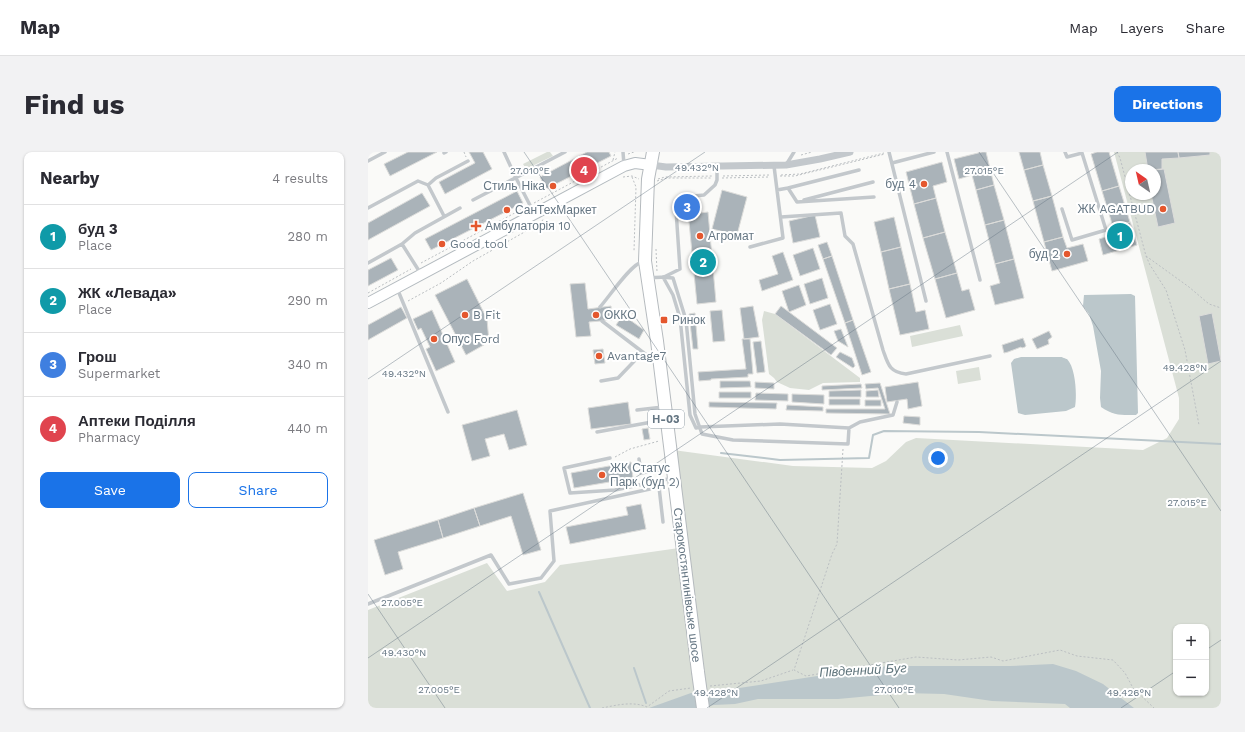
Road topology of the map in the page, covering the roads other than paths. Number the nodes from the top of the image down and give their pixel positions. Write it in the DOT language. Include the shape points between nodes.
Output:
graph roads {
  1 [pos="385,152"];
  2 [pos="504,152"];
  3 [pos="565,152"];
  4 [pos="623,152"];
  5 [pos="653,152"];
  6 [pos="794,152"];
  7 [pos="850,152"];
  8 [pos="889,152"];
  9 [pos="934,152"];
  10 [pos="947,152"];
  11 [pos="1065,152"];
  12 [pos="368,161"];
  13 [pos="468,161"];
  14 [pos="892,163"];
  15 [pos="650,165"];
  16 [pos="786,165"];
  17 [pos="624,166"];
  18 [pos="774,166"];
  19 [pos="717,167"];
  20 [pos="859,170"];
  21 [pos="516,178"];
  22 [pos="873,182"];
  23 [pos="428,185"];
  24 [pos="788,188"];
  25 [pos="777,190"];
  26 [pos="874,197"];
  27 [pos="473,200"];
  28 [pos="796,202"];
  29 [pos="368,208"];
  30 [pos="460,208"];
  31 [pos="532,209"];
  32 [pos="1062,209"];
  33 [pos="444,216"];
  34 [pos="781,217"];
  35 [pos="402,244"];
  36 [pos="750,247"];
  37 [pos="646,261"];
  38 [pos="368,263"];
  39 [pos="419,270"];
  40 [pos="663,277"];
  41 [pos="653,278"];
  42 [pos="980,280"];
  43 [pos="397,287"];
  44 [pos="926,301"];
  45 [pos="368,303"];
  46 [pos="600,308"];
  47 [pos="602,321"];
  48 [pos="642,352"];
  49 [pos="990,356"];
  50 [pos="659,365"];
  51 [pos="601,381"];
  52 [pos="897,402"];
  53 [pos="665,407"];
  54 [pos="650,409"];
  55 [pos="637,410"];
  56 [pos="448,412"];
  57 [pos="700,427"];
  58 [pos="849,428"];
  59 [pos="597,432"];
  60 [pos="610,458"];
  61 [pos="639,459"];
  62 [pos="673,473"];
  63 [pos="659,481"];
  64 [pos="659,488"];
  65 [pos="663,522"];
  66 [pos="368,604"];
  67 [pos="703,708"];
  1 -- 12 [label="lane"];
  2 -- 21 [label="lane"];
  3 -- 21 [label="lane"];
  4 -- 17 [label="lane"];
  5 -- 15 [label="main road, Старокостянтинівське шосе / Н-03"];
  6 -- 16 [label="lane"];
  7 -- 16 [label="street"];
  8 -- 14 [label="lane"];
  9 -- 14 [label="lane"];
  10 -- 42 [label="lane"];
  11 -- 32 [label="lane" via="1067,157 1082,153 1106,230 1072,240"];
  13 -- 23 [label="lane"];
  14 -- 44 [label="lane"];
  15 -- 17 [label="street" via="634,163"];
  15 -- 19 [label="street" via="666,168"];
  15 -- 37 [label="main road, Старокостянтинівське шосе / Н-03"];
  16 -- 18 [label="street"];
  17 -- 31 [label="street"];
  18 -- 19 [label="street"];
  18 -- 25 [label="lane"];
  19 -- 40 [label="lane" via="715,185 704,196 684,200 676,210 680,269"];
  20 -- 24 [label="lane"];
  21 -- 27 [label="lane"];
  21 -- 31 [label="lane"];
  22 -- 28 [label="lane"];
  23 -- 29 [label="lane" via="418,181"];
  23 -- 33 [label="lane"];
  24 -- 25 [label="lane"];
  24 -- 28 [label="lane"];
  25 -- 34 [label="lane"];
  26 -- 28 [label="lane"];
  30 -- 33 [label="lane"];
  31 -- 39 [label="street"];
  33 -- 35 [label="lane"];
  34 -- 36 [label="lane" via="783,238"];
  34 -- 49 [label="lane" via="841,213 845,236 853,244 883,350 889,366 897,373 906,374"];
  35 -- 38 [label="lane"];
  35 -- 39 [label="lane"];
  37 -- 41 [label="main road, Старокостянтинівське шосе / Н-03"];
  37 -- 46 [label="lane" via="639,263 630,271"];
  39 -- 43 [label="street"];
  40 -- 41 [label="lane"];
  40 -- 57 [label="lane" via="673,295 680,318 690,416 696,428"];
  40 -- 57 [label="lane" via="673,278 686,320 695,414"];
  41 -- 50 [label="main road, Старокостянтинівське шосе / Н-03"];
  43 -- 45 [label="street"];
  43 -- 56 [label="lane"];
  47 -- 48 [label="lane"];
  48 -- 50 [label="lane"];
  48 -- 51 [label="lane" via="618,378"];
  50 -- 53 [label="main road, Старокостянтинівське шосе / Н-03"];
  52 -- 58 [label="lane" via="893,415 860,422"];
  53 -- 54 [label="lane"];
  53 -- 62 [label="main road, Старокостянтинівське шосе / Н-03"];
  54 -- 55 [label="lane"];
  54 -- 59 [label="lane" via="652,422"];
  57 -- 58 [label="lane" via="780,424"];
  57 -- 58 [label="lane" via="702,434 733,440 844,444 848,444"];
  60 -- 63 [label="lane" via="564,468 570,493 615,490"];
  61 -- 62 [label="lane" via="641,473"];
  62 -- 63 [label="lane"];
  62 -- 67 [label="main road, Старокостянтинівське шосе / Н-03, bridge"];
  63 -- 64 [label="lane"];
  64 -- 65 [label="lane"];
  64 -- 66 [label="lane" via="550,511 554,561 541,578 509,584 491,555"];
}
